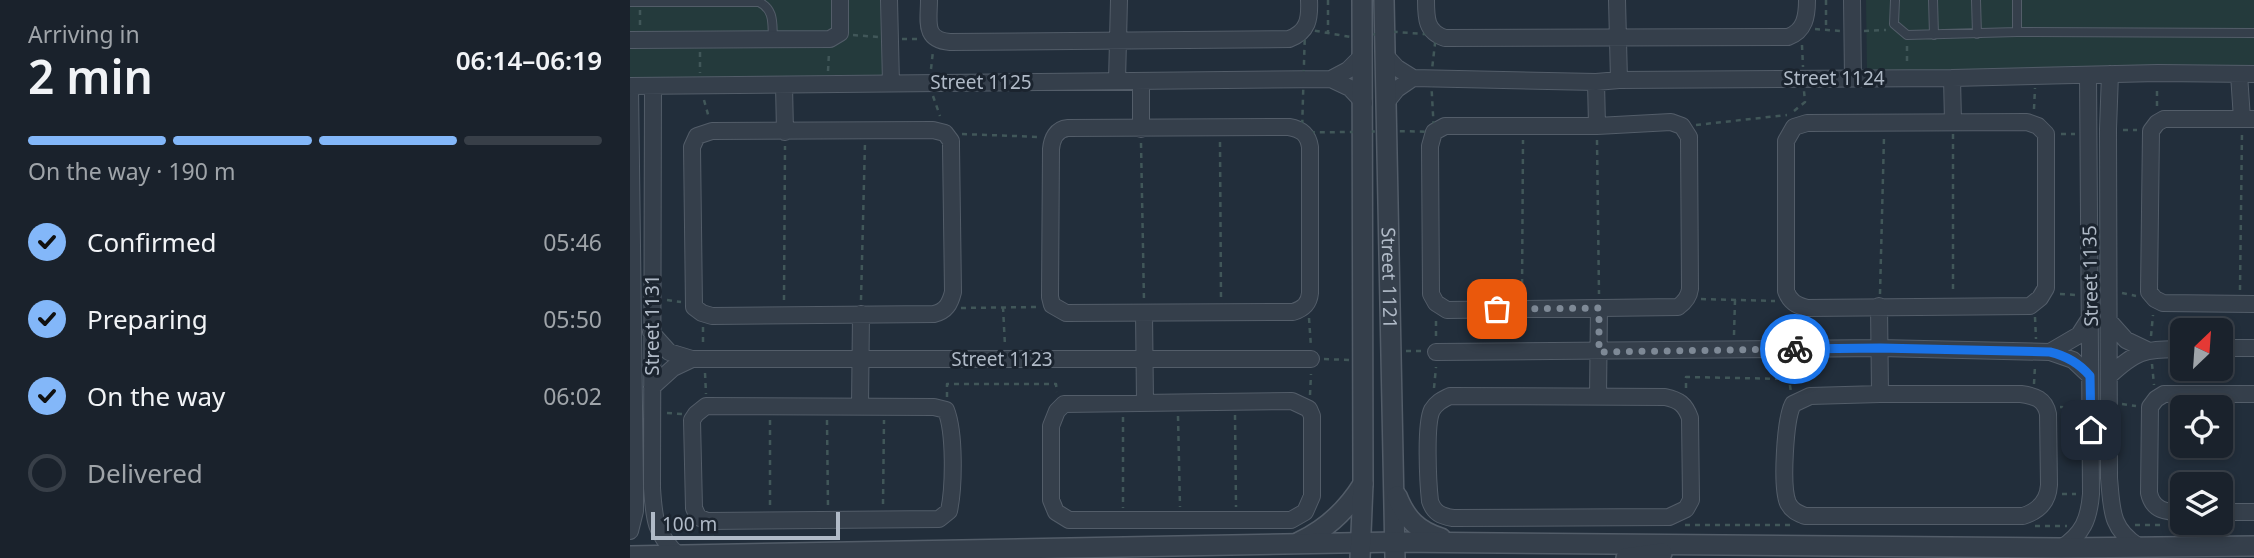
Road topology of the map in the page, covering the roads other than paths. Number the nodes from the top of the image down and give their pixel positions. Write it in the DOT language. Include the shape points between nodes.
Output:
graph roads {
  1 [pos="840,0"];
  2 [pos="889,0"];
  3 [pos="929,0"];
  4 [pos="1119,0"];
  5 [pos="1309,0"];
  6 [pos="1362,0"];
  7 [pos="1384,0"];
  8 [pos="1426,0"];
  9 [pos="1617,0"];
  10 [pos="1807,0"];
  11 [pos="1852,0"];
  12 [pos="1895,0"];
  13 [pos="1933,0"];
  14 [pos="1976,0"];
  15 [pos="2017,0"];
  16 [pos="630,2"];
  17 [pos="2017,32"];
  18 [pos="2254,33"];
  19 [pos="1977,34"];
  20 [pos="1934,35"];
  21 [pos="1617,38"];
  22 [pos="773,39"];
  23 [pos="635,40"];
  24 [pos="1119,40"];
  25 [pos="1384,54"];
  26 [pos="1363,55"];
  27 [pos="2110,74"];
  28 [pos="2247,74"];
  29 [pos="2088,75"];
  30 [pos="1413,78"];
  31 [pos="1853,78"];
  32 [pos="1952,78"];
  33 [pos="1331,79"];
  34 [pos="1619,80"];
  35 [pos="1117,81"];
  36 [pos="1142,82"];
  37 [pos="1596,82"];
  38 [pos="891,83"];
  39 [pos="784,85"];
  40 [pos="630,86"];
  41 [pos="653,86"];
  42 [pos="1364,103"];
  43 [pos="1385,104"];
  44 [pos="2248,119"];
  45 [pos="1953,122"];
  46 [pos="1597,126"];
  47 [pos="1141,129"];
  48 [pos="785,132"];
  49 [pos="2247,304"];
  50 [pos="1879,306"];
  51 [pos="1599,308"];
  52 [pos="1144,313"];
  53 [pos="861,314"];
  54 [pos="2090,318"];
  55 [pos="2109,321"];
  56 [pos="651,332"];
  57 [pos="632,335"];
  58 [pos="1880,348"];
  59 [pos="2233,348"];
  60 [pos="2254,348"];
  61 [pos="2170,349"];
  62 [pos="2147,350"];
  63 [pos="1437,352"];
  64 [pos="1599,352"];
  65 [pos="2050,352"];
  66 [pos="1145,358"];
  67 [pos="692,359"];
  68 [pos="1311,359"];
  69 [pos="861,360"];
  70 [pos="632,376"];
  71 [pos="2090,376"];
  72 [pos="2109,376"];
  73 [pos="652,387"];
  74 [pos="1880,394"];
  75 [pos="2254,394"];
  76 [pos="1598,396"];
  77 [pos="1145,402"];
  78 [pos="860,406"];
  79 [pos="1363,484"];
  80 [pos="1394,489"];
  81 [pos="2170,512"];
  82 [pos="2233,512"];
  83 [pos="2254,512"];
  84 [pos="630,531"];
  85 [pos="1463,542"];
  86 [pos="1295,544"];
  87 [pos="1721,544"];
  88 [pos="2254,546"];
  89 [pos="2138,547"];
  90 [pos="2061,548"];
  91 [pos="1361,550"];
  92 [pos="1395,550"];
  93 [pos="630,556"];
  94 [pos="679,556"];
  95 [pos="1377,558"];
  96 [pos="1626,558"];
  1 -- 22 [label="street" via="835,36"];
  2 -- 38 [label="street"];
  3 -- 24 [label="street" via="930,33 942,41"];
  4 -- 24 [label="street"];
  5 -- 24 [label="street" via="1305,29 1289,39"];
  6 -- 26 [label="street, Street 1121"];
  7 -- 25 [label="street, Street 1121"];
  8 -- 21 [label="street" via="1430,28 1446,38"];
  9 -- 21 [label="street"];
  10 -- 21 [label="street" via="1801,29 1788,37"];
  11 -- 31 [label="street"];
  12 -- 20 [label="lane" via="1894,24 1903,33"];
  13 -- 20 [label="lane"];
  14 -- 19 [label="lane"];
  15 -- 17 [label="lane"];
  16 -- 22 [label="lane" via="760,2 771,12"];
  17 -- 18 [label="lane"];
  17 -- 19 [label="lane"];
  19 -- 20 [label="lane"];
  21 -- 34 [label="street"];
  22 -- 23 [label="street"];
  24 -- 35 [label="street"];
  25 -- 30 [label="street"];
  25 -- 43 [label="street, Street 1121"];
  26 -- 33 [label="street"];
  26 -- 42 [label="street, Street 1121"];
  27 -- 28 [label="street, Street 1124"];
  27 -- 29 [label="street, Street 1124"];
  27 -- 55 [label="street, Street 1135"];
  28 -- 44 [label="street"];
  29 -- 32 [label="street, Street 1124"];
  29 -- 54 [label="street, Street 1135"];
  30 -- 37 [label="street, Street 1124"];
  30 -- 43 [label="street"];
  31 -- 32 [label="street, Street 1124"];
  31 -- 34 [label="street, Street 1124"];
  32 -- 45 [label="street"];
  33 -- 36 [label="street, Street 1125"];
  33 -- 42 [label="street" via="1350,88"];
  34 -- 37 [label="street, Street 1124"];
  35 -- 36 [label="street, Street 1125"];
  35 -- 38 [label="street, Street 1125"];
  36 -- 47 [label="street"];
  37 -- 46 [label="street"];
  38 -- 39 [label="street, Street 1125"];
  39 -- 41 [label="street, Street 1125"];
  39 -- 48 [label="street"];
  40 -- 41 [label="street, Street 1125"];
  40 -- 57 [label="street, Street 1131"];
  41 -- 56 [label="street, Street 1131"];
  42 -- 79 [label="street, Street 1121"];
  43 -- 80 [label="street, Street 1121"];
  44 -- 49 [label="street" via="2164,120 2157,123 2150,138 2150,292 2163,303"];
  45 -- 50 [label="street" via="2033,123 2046,134 2046,288 2030,306"];
  45 -- 50 [label="street" via="1807,123 1789,132 1786,291 1792,302 1807,308"];
  46 -- 51 [label="street" via="1671,122 1682,126 1689,137 1687,299 1678,307"];
  46 -- 51 [label="street" via="1445,126 1434,132 1430,146 1431,294 1447,310"];
  47 -- 52 [label="street" via="1063,128 1053,138 1050,297 1054,307 1066,313"];
  47 -- 52 [label="street" via="1289,127 1299,130 1309,142 1310,173 1310,293 1306,306 1293,312"];
  48 -- 53 [label="street" via="933,130 946,133 951,141 953,292 947,307 933,314"];
  48 -- 53 [label="street" via="697,135 692,147 694,307 712,316"];
  50 -- 58 [label="street"];
  51 -- 64 [label="street"];
  52 -- 66 [label="street"];
  53 -- 69 [label="street"];
  54 -- 65 [label="street" via="2079,335"];
  54 -- 71 [label="street, Street 1135"];
  55 -- 62 [label="street" via="2126,340"];
  55 -- 72 [label="street, Street 1135"];
  56 -- 67 [label="street, Street 1123" via="669,352"];
  56 -- 73 [label="street, Street 1131"];
  57 -- 70 [label="street, Street 1131"];
  58 -- 64 [label="street"];
  58 -- 65 [label="street"];
  58 -- 74 [label="street"];
  59 -- 60 [label="street"];
  61 -- 62 [label="street"];
  62 -- 72 [label="street" via="2127,359"];
  63 -- 64 [label="street"];
  64 -- 76 [label="street"];
  65 -- 71 [label="street" via="2073,360"];
  66 -- 68 [label="street, Street 1123"];
  66 -- 69 [label="street, Street 1123"];
  66 -- 77 [label="street"];
  67 -- 69 [label="street, Street 1123"];
  67 -- 73 [label="street" via="673,368"];
  69 -- 78 [label="street"];
  70 -- 84 [label="street, Street 1131" via="635,511"];
  71 -- 90 [label="street, Street 1135" via="2089,512 2078,536"];
  72 -- 89 [label="street, Street 1135" via="2112,509 2122,534"];
  73 -- 94 [label="street, Street 1131" via="654,513 662,538"];
  74 -- 74 [label="street" via="2021,394 2041,400 2048,414 2048,494 2034,512 2023,516 1805,516 1794,512 1786,491 1786,423 1793,404 1810,396"];
  75 -- 81 [label="street" via="2164,394 2150,407 2149,493 2157,509"];
  76 -- 76 [label="street" via="1665,397 1685,406 1690,418 1692,493 1686,509 1669,517 1453,518 1433,511 1428,489 1429,425 1440,400"];
  77 -- 77 [label="street" via="1064,404 1057,411 1051,426 1051,500 1056,512 1069,520 1291,520 1305,512 1312,496 1313,425 1309,409 1301,403"];
  78 -- 78 [label="street" via="946,411 951,423 952,498 949,511 939,519 707,521 698,517 692,420 706,406"];
  79 -- 86 [label="street" via="1333,522"];
  79 -- 91 [label="street, Street 1121"];
  80 -- 85 [label="street" via="1413,524 1426,533"];
  80 -- 92 [label="street, Street 1121"];
  82 -- 83 [label="street"];
  85 -- 87 [label="street"];
  85 -- 92 [label="street"];
  86 -- 91 [label="street"];
  86 -- 94 [label="street"];
  87 -- 90 [label="street"];
  87 -- 96 [label="street"];
  88 -- 89 [label="street"];
  89 -- 90 [label="street"];
  91 -- 92 [label="street"];
  92 -- 95 [label="street"];
  93 -- 94 [label="street"];
}
